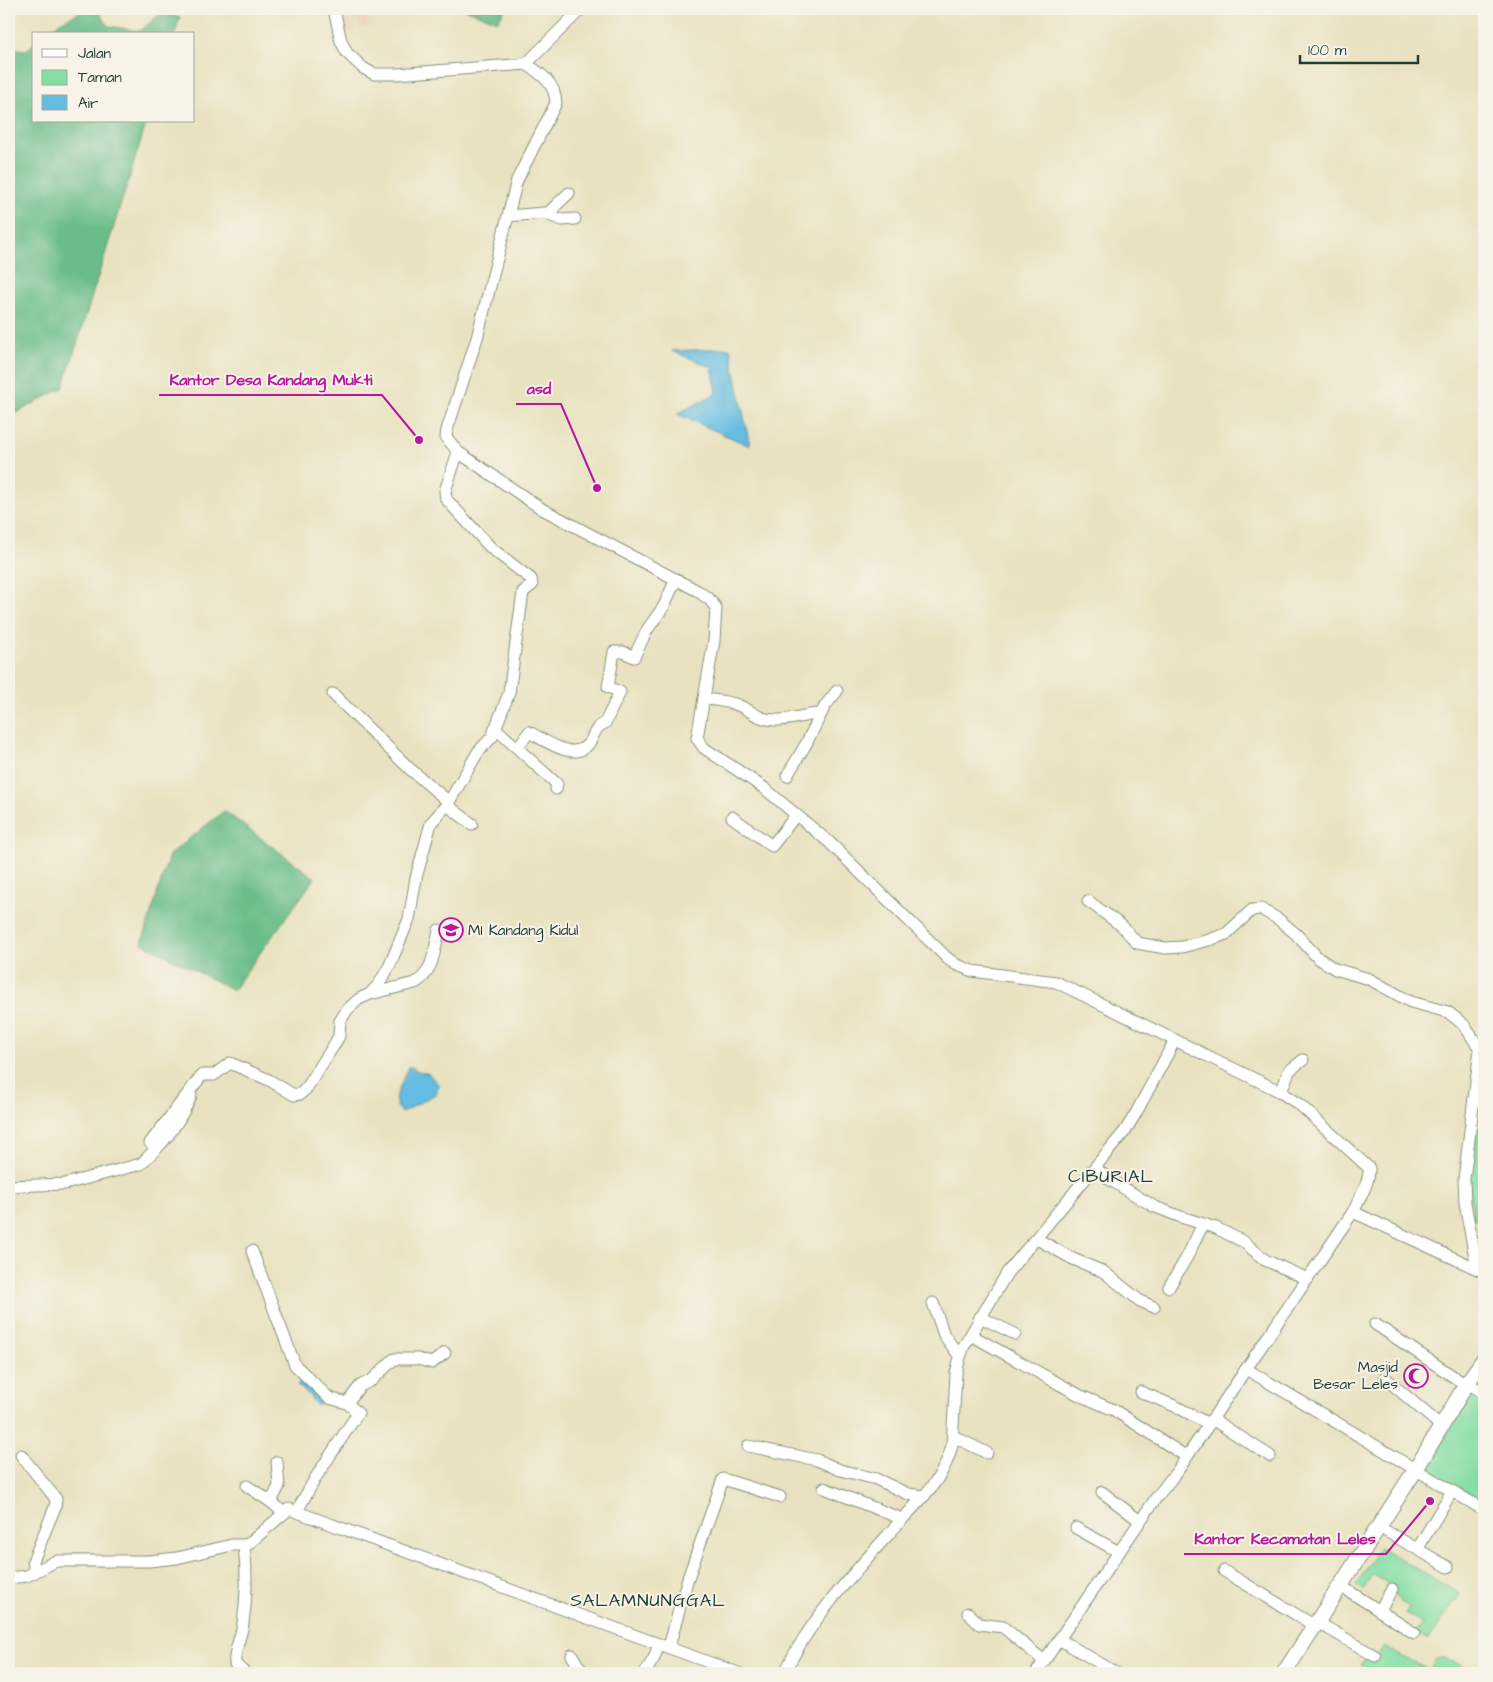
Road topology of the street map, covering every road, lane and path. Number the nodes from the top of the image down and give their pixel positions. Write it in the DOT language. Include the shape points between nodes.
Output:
graph roads {
  1 [pos="334,9"];
  2 [pos="580,9"];
  3 [pos="526,64"];
  4 [pos="569,193"];
  5 [pos="548,213"];
  6 [pos="508,216"];
  7 [pos="576,218"];
  8 [pos="458,452"];
  9 [pos="676,579"];
  10 [pos="838,691"];
  11 [pos="333,694"];
  12 [pos="704,699"];
  13 [pos="820,714"];
  14 [pos="495,728"];
  15 [pos="518,747"];
  16 [pos="787,776"];
  17 [pos="556,788"];
  18 [pos="448,804"];
  19 [pos="796,815"];
  20 [pos="732,817"];
  21 [pos="472,824"];
  22 [pos="1088,901"];
  23 [pos="439,930"];
  24 [pos="370,994"];
  25 [pos="1175,1040"];
  26 [pos="1482,1052"];
  27 [pos="1303,1060"];
  28 [pos="1281,1092"];
  29 [pos="1095,1168"];
  30 [pos="9,1186"];
  31 [pos="1352,1212"];
  32 [pos="1203,1224"];
  33 [pos="1037,1239"];
  34 [pos="252,1251"];
  35 [pos="1480,1270"];
  36 [pos="1308,1279"];
  37 [pos="1169,1287"];
  38 [pos="933,1303"];
  39 [pos="1154,1306"];
  40 [pos="980,1317"];
  41 [pos="1375,1324"];
  42 [pos="1015,1334"];
  43 [pos="971,1335"];
  44 [pos="445,1354"];
  45 [pos="960,1357"];
  46 [pos="1484,1359"];
  47 [pos="1246,1369"];
  48 [pos="1385,1378"];
  49 [pos="1467,1384"];
  50 [pos="1141,1392"];
  51 [pos="1484,1393"];
  52 [pos="347,1403"];
  53 [pos="1210,1422"];
  54 [pos="1441,1426"];
  55 [pos="953,1436"];
  56 [pos="748,1446"];
  57 [pos="987,1453"];
  58 [pos="21,1455"];
  59 [pos="1270,1456"];
  60 [pos="1187,1458"];
  61 [pos="277,1462"];
  62 [pos="1416,1469"];
  63 [pos="247,1486"];
  64 [pos="824,1488"];
  65 [pos="1452,1491"];
  66 [pos="1102,1492"];
  67 [pos="924,1496"];
  68 [pos="780,1497"];
  69 [pos="271,1502"];
  70 [pos="1484,1510"];
  71 [pos="297,1511"];
  72 [pos="283,1512"];
  73 [pos="902,1519"];
  74 [pos="1140,1521"];
  75 [pos="1379,1526"];
  76 [pos="1076,1528"];
  77 [pos="244,1545"];
  78 [pos="1418,1548"];
  79 [pos="1119,1552"];
  80 [pos="1448,1567"];
  81 [pos="34,1571"];
  82 [pos="1224,1571"];
  83 [pos="9,1578"];
  84 [pos="1341,1586"];
  85 [pos="1392,1589"];
  86 [pos="1380,1610"];
  87 [pos="968,1613"];
  88 [pos="1316,1624"];
  89 [pos="1414,1633"];
  90 [pos="1059,1639"];
  91 [pos="664,1645"];
  92 [pos="572,1656"];
  93 [pos="1375,1656"];
  94 [pos="1044,1661"];
  95 [pos="244,1673"];
  96 [pos="585,1673"];
  97 [pos="645,1673"];
  98 [pos="738,1673"];
  99 [pos="785,1673"];
  100 [pos="1036,1673"];
  101 [pos="1116,1673"];
  102 [pos="1284,1673"];
  1 -- 3 [label="street" via="347,53 374,74"];
  2 -- 3 [label="street"];
  3 -- 6 [label="street" via="551,85 556,93 556,103 517,180"];
  4 -- 5 [label="street"];
  5 -- 6 [label="street"];
  5 -- 7 [label="street" via="562,220"];
  6 -- 8 [label="street" via="477,338 447,430 446,437"];
  8 -- 9 [label="street" via="542,508"];
  8 -- 14 [label="street" via="445,491 446,499 491,548 531,579 532,585 523,592 509,693"];
  9 -- 12 [label="street" via="698,591 716,608"];
  9 -- 15 [label="street" via="634,657 614,652 608,687 620,692 606,722 599,725 587,747 581,751 566,750 529,732"];
  10 -- 13 [label="street"];
  11 -- 18 [label="street"];
  12 -- 13 [label="street" via="734,704 758,718 775,720"];
  12 -- 19 [label="street" via="697,738 699,743 764,788"];
  13 -- 16 [label="street"];
  14 -- 15 [label="street"];
  14 -- 18 [label="street"];
  15 -- 17 [label="street" via="557,784"];
  18 -- 21 [label="street"];
  18 -- 24 [label="street" via="434,818 428,833 405,931 389,967"];
  19 -- 20 [label="street" via="772,846"];
  19 -- 25 [label="street" via="852,863 955,964 972,971 1056,982"];
  22 -- 26 [label="street" via="1122,926 1137,943 1166,948 1182,947 1226,934 1252,910 1261,909 1278,919 1335,970 1368,979 1411,1002 1448,1012 1464,1024"];
  23 -- 24 [label="street" via="432,961 421,980"];
  24 -- 30 [label="street" via="359,999 340,1021 339,1036 334,1046 300,1094 294,1095 269,1080 230,1064 214,1075 202,1075 150,1144 157,1148 141,1164 65,1184"];
  25 -- 28 [label="street"];
  25 -- 29 [label="street" via="1134,1118"];
  26 -- 35 [label="street" via="1464,1179 1465,1203"];
  27 -- 28 [label="street" via="1289,1071"];
  28 -- 31 [label="street" via="1300,1105 1369,1168 1365,1186"];
  29 -- 32 [label="street" via="1153,1206"];
  29 -- 33 [label="street"];
  31 -- 35 [label="street"];
  31 -- 36 [label="street"];
  32 -- 36 [label="street" via="1244,1242 1265,1260"];
  32 -- 37 [label="street"];
  33 -- 39 [label="street" via="1104,1272 1140,1301"];
  33 -- 40 [label="street" via="1007,1273"];
  34 -- 52 [label="street" via="295,1365 328,1398"];
  36 -- 47 [label="street"];
  38 -- 45 [label="street" via="944,1335"];
  40 -- 42 [label="street"];
  40 -- 43 [label="street"];
  41 -- 49 [label="street"];
  43 -- 45 [label="street"];
  43 -- 60 [label="street" via="1079,1395 1114,1410"];
  44 -- 52 [label="street" via="432,1364 418,1358 394,1359 372,1380 360,1386"];
  45 -- 55 [label="street" via="956,1373"];
  46 -- 49 [label="main road"];
  47 -- 53 [label="street"];
  47 -- 62 [label="street"];
  48 -- 54 [label="street"];
  49 -- 51 [label="street"];
  49 -- 54 [label="main road"];
  50 -- 53 [label="street"];
  52 -- 71 [label="street" via="358,1415"];
  53 -- 59 [label="street"];
  53 -- 60 [label="street"];
  54 -- 62 [label="main road"];
  55 -- 57 [label="street"];
  55 -- 67 [label="street" via="944,1470"];
  56 -- 67 [label="street" via="817,1460 876,1479 908,1494"];
  58 -- 81 [label="street" via="56,1499 33,1560"];
  60 -- 74 [label="street"];
  61 -- 69 [label="street" via="279,1486"];
  62 -- 65 [label="street"];
  62 -- 75 [label="main road"];
  63 -- 69 [label="street"];
  64 -- 73 [label="street"];
  65 -- 70 [label="street"];
  65 -- 78 [label="street"];
  66 -- 74 [label="street"];
  67 -- 73 [label="street"];
  68 -- 91 [label="street" via="722,1479"];
  69 -- 72 [label="street"];
  71 -- 72 [label="street" via="289,1509"];
  71 -- 91 [label="street"];
  72 -- 77 [label="street" via="251,1543"];
  73 -- 99 [label="street" via="822,1614"];
  74 -- 79 [label="street"];
  75 -- 78 [label="street"];
  75 -- 84 [label="main road"];
  76 -- 79 [label="street"];
  77 -- 81 [label="street" via="149,1562 56,1561"];
  77 -- 95 [label="street" via="247,1577 243,1622 235,1658 235,1664"];
  78 -- 80 [label="street"];
  79 -- 90 [label="street"];
  81 -- 83 [label="street" via="27,1576"];
  82 -- 88 [label="street"];
  84 -- 86 [label="street"];
  84 -- 88 [label="main road"];
  85 -- 86 [label="street"];
  86 -- 89 [label="street"];
  87 -- 94 [label="street" via="979,1624 1004,1627"];
  88 -- 93 [label="street"];
  88 -- 102 [label="main road"];
  90 -- 94 [label="street"];
  90 -- 101 [label="street"];
  91 -- 97 [label="street"];
  91 -- 98 [label="street"];
  92 -- 96 [label="street"];
  94 -- 100 [label="street"];
}
